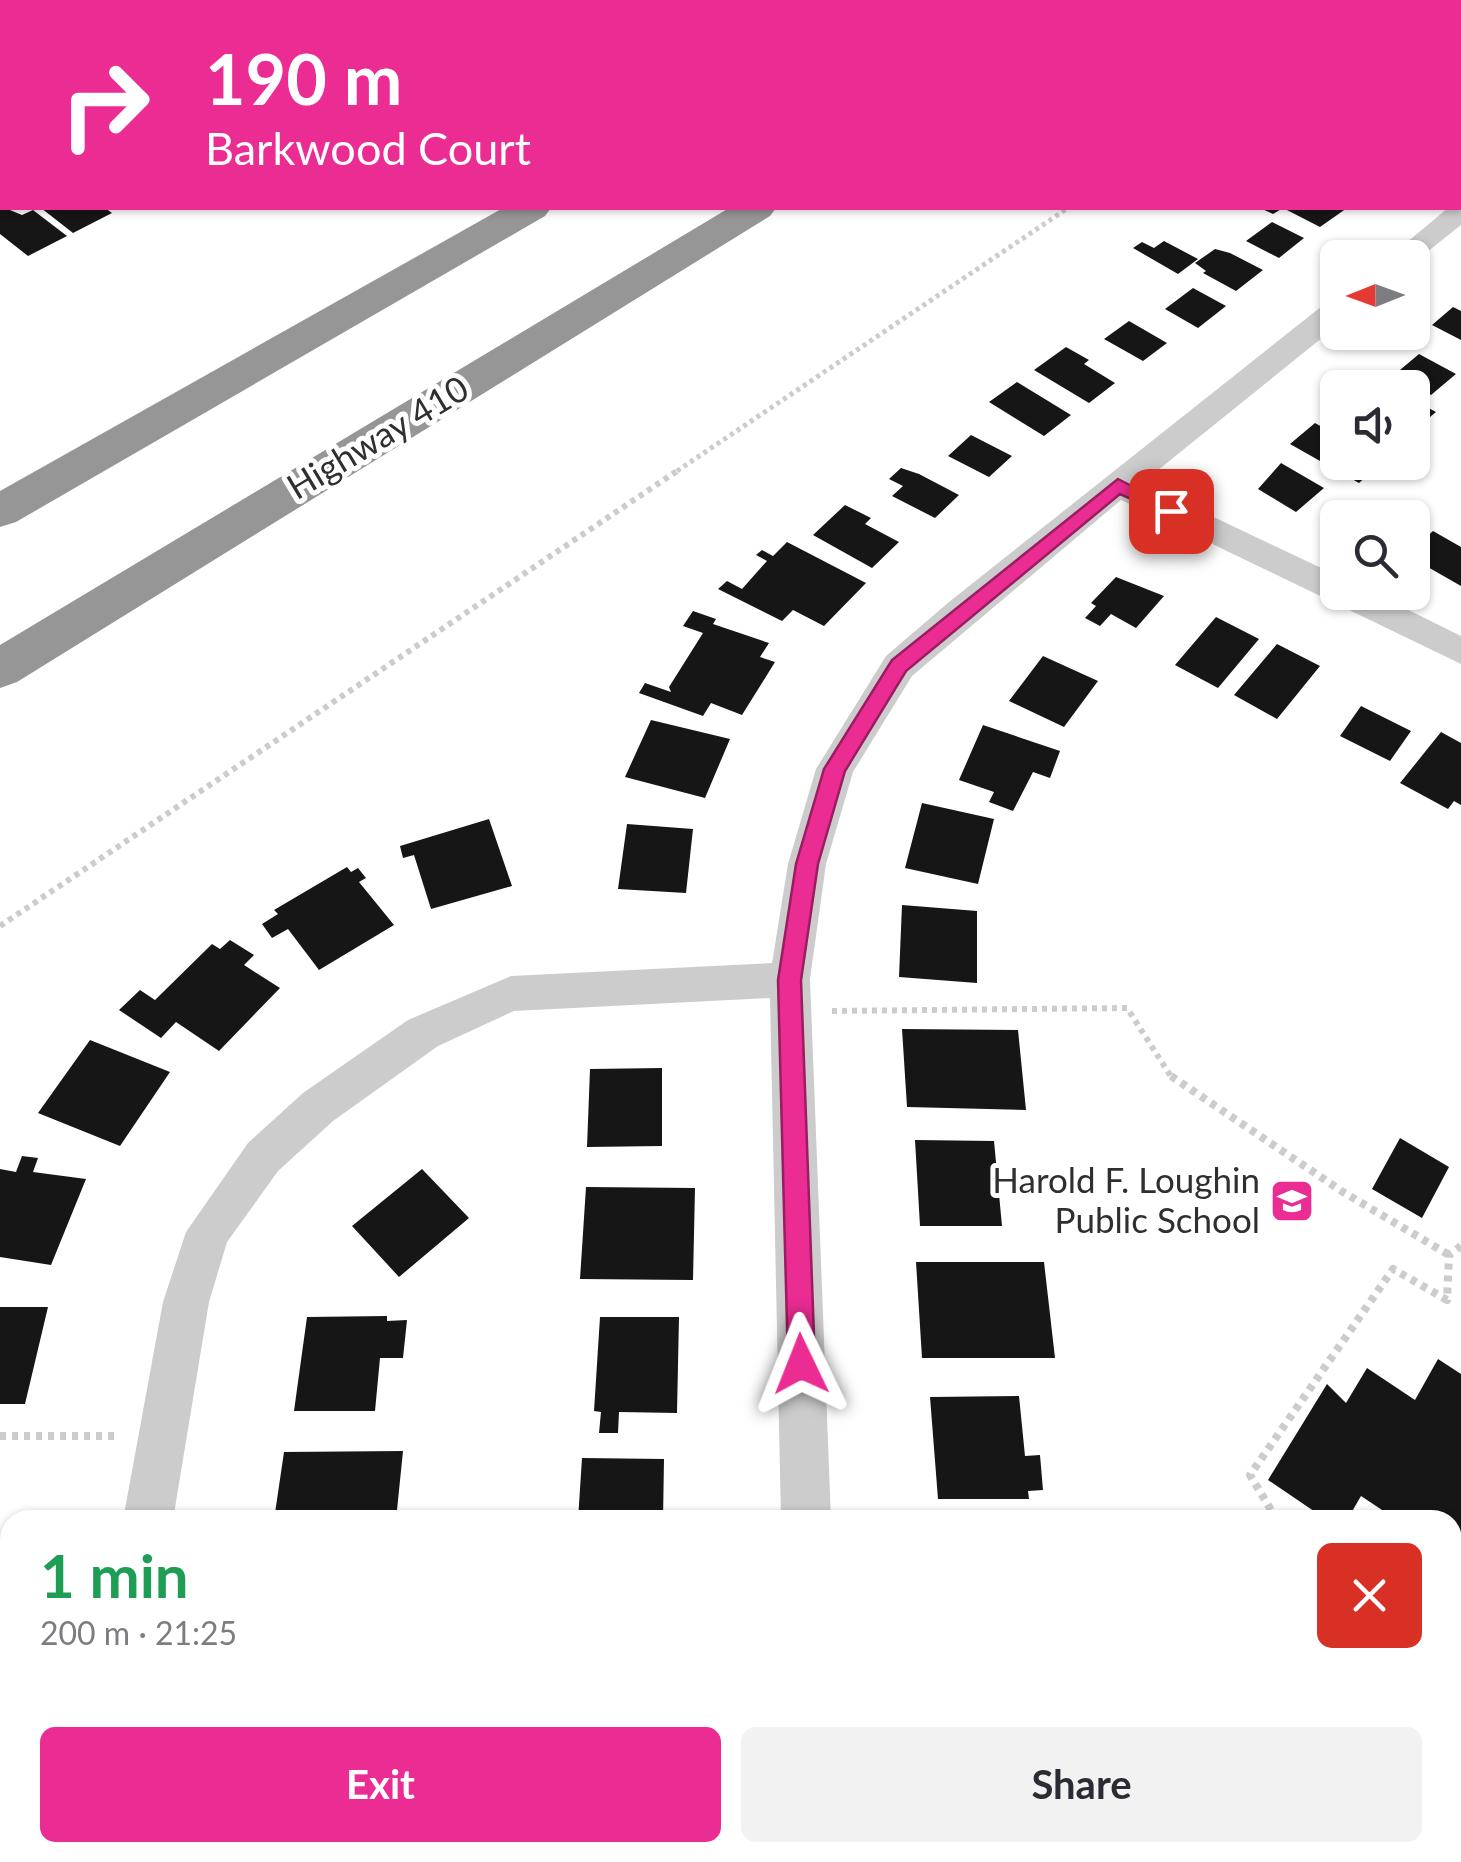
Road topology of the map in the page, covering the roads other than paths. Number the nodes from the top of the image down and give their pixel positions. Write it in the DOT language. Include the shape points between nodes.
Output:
graph roads {
  1 [pos="527,210"];
  2 [pos="753,210"];
  3 [pos="1461,210"];
  4 [pos="1424,240"];
  5 [pos="1320,323"];
  6 [pos="1118,485"];
  7 [pos="0,512"];
  8 [pos="1320,583"];
  9 [pos="1376,610"];
  10 [pos="1461,651"];
  11 [pos="0,669"];
  12 [pos="790,995"];
  13 [pos="150,1510"];
  14 [pos="806,1510"];
  1 -- 7 [label="highway"];
  2 -- 11 [label="highway, Highway 410"];
  3 -- 4 [label="street"];
  5 -- 6 [label="street"];
  6 -- 8 [label="street"];
  6 -- 12 [label="street" via="899,666 835,769 807,864"];
  9 -- 10 [label="street"];
  12 -- 13 [label="street" via="511,994 423,1033 318,1108 264,1157 208,1232 186,1302"];
  12 -- 14 [label="street"];
}
